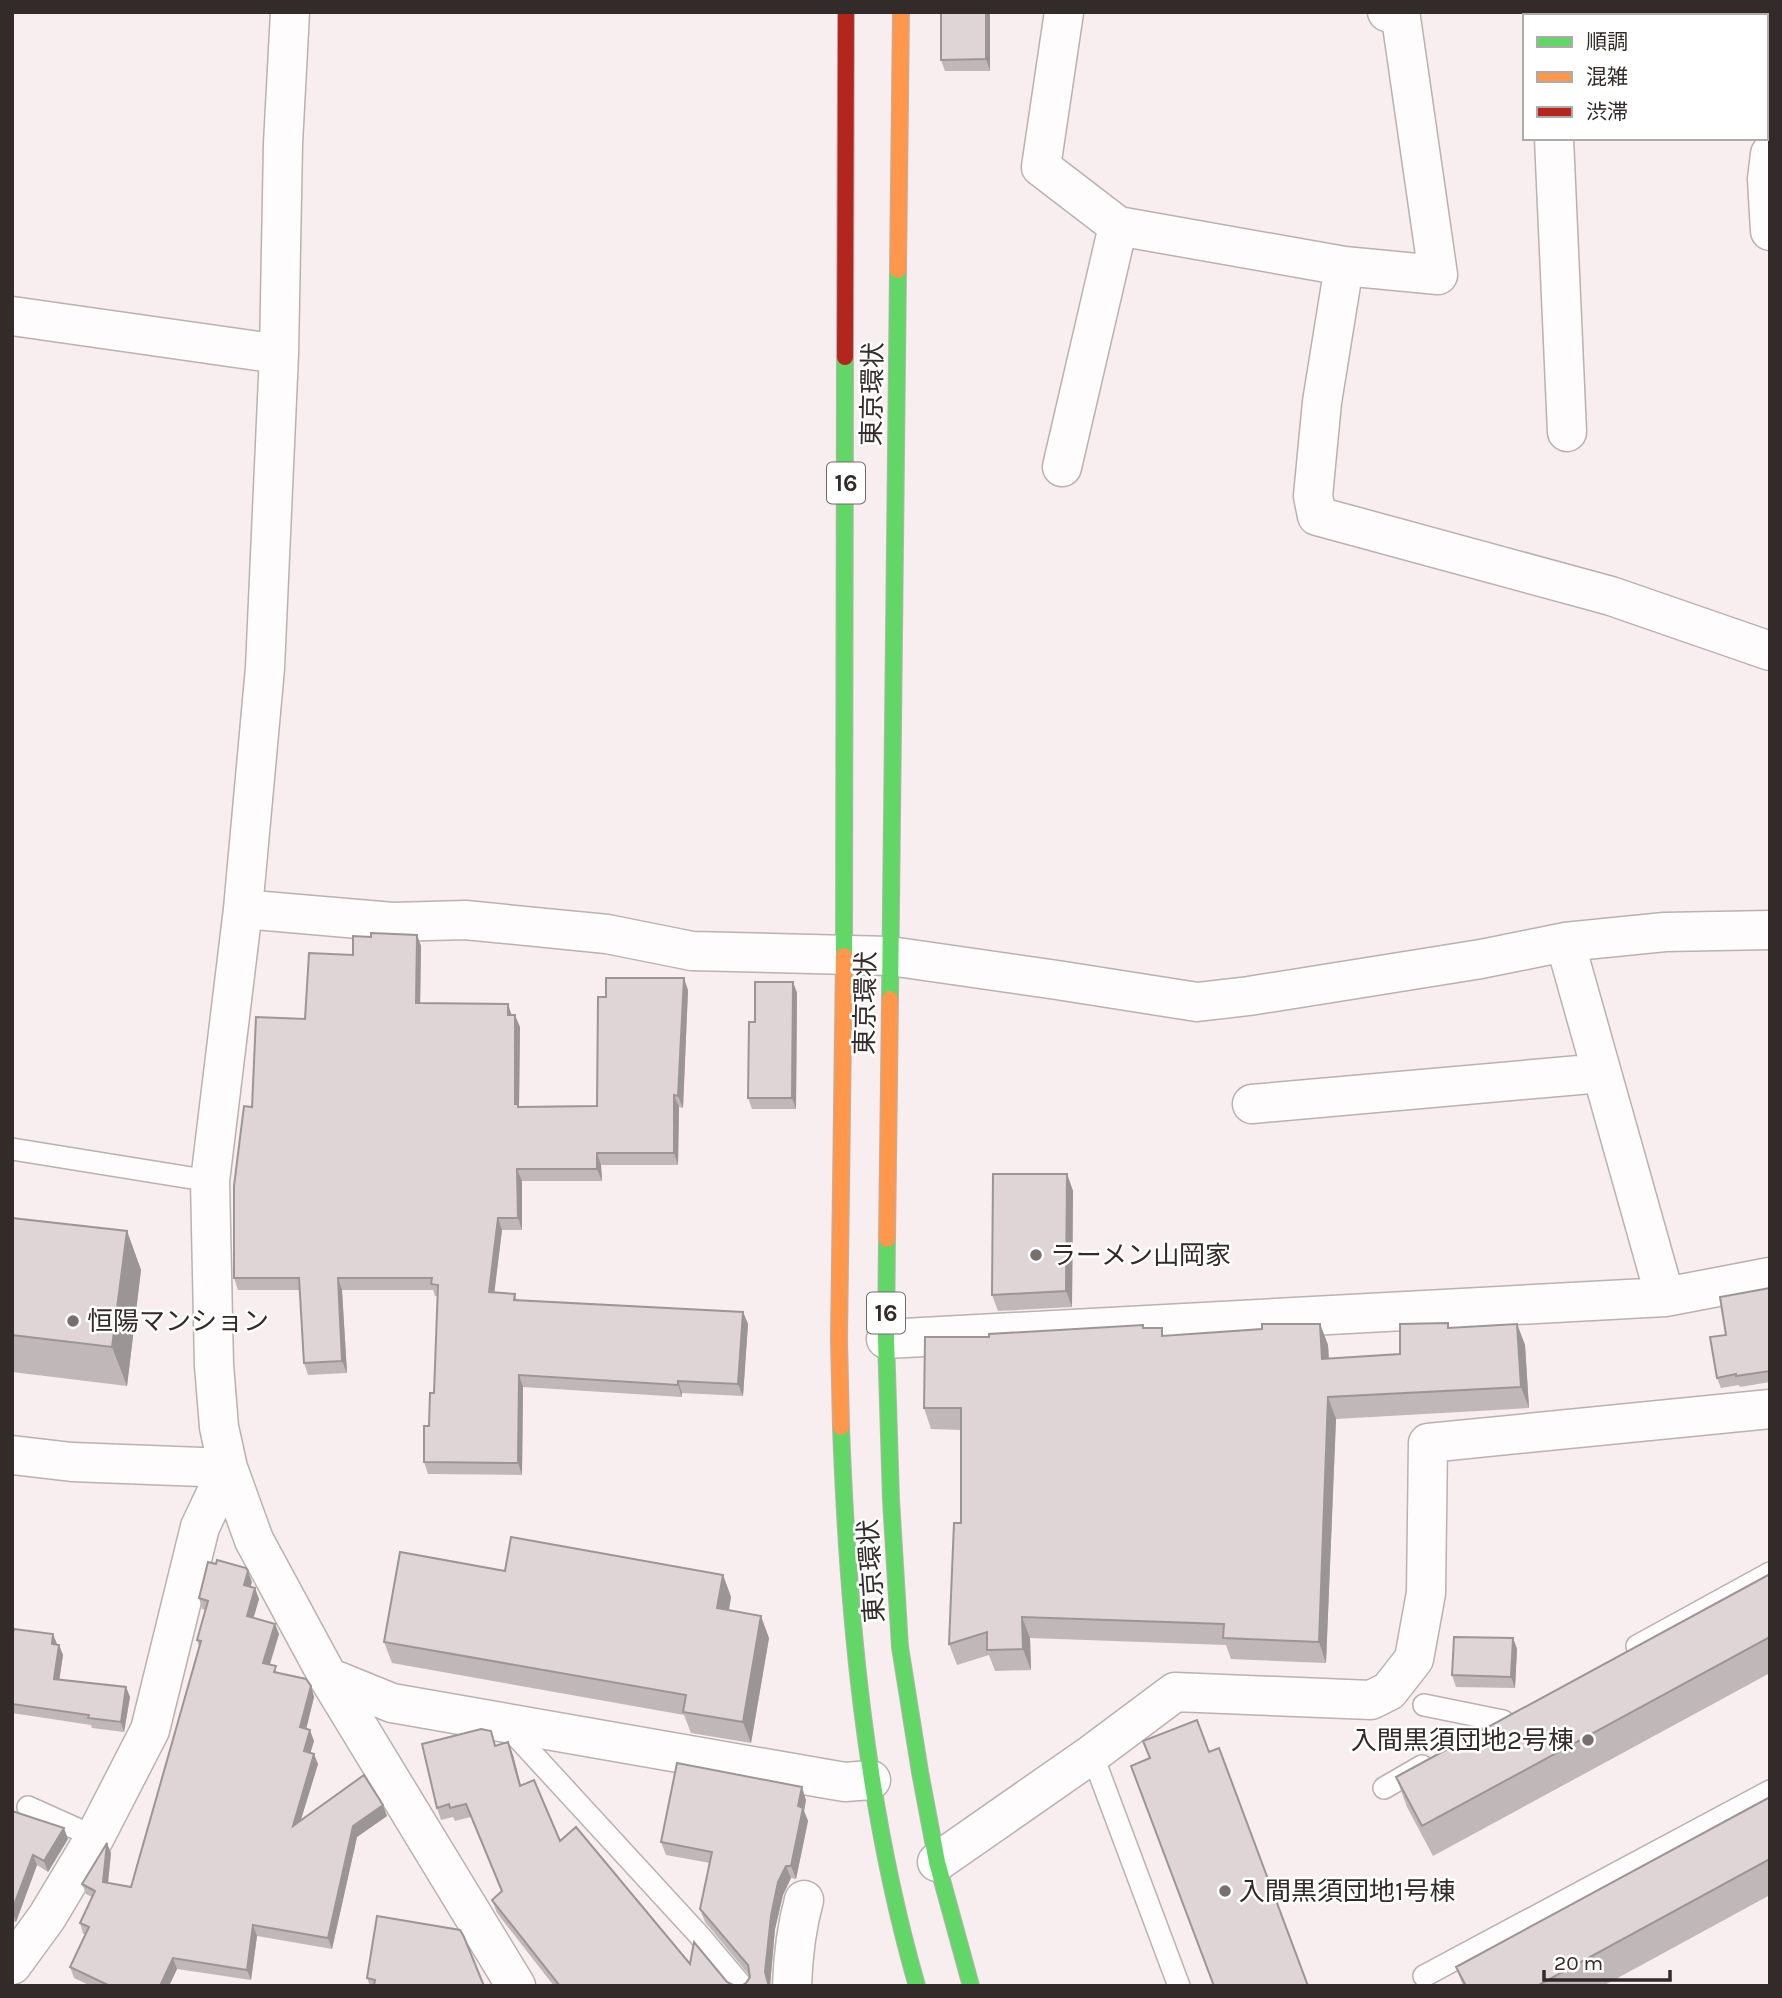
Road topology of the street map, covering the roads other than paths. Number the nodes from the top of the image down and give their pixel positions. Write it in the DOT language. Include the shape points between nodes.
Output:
graph roads {
  1 [pos="290,12"];
  2 [pos="846,12"];
  3 [pos="901,12"];
  4 [pos="1064,12"];
  5 [pos="1387,12"];
  6 [pos="1554,140"];
  7 [pos="1770,154"];
  8 [pos="1118,226"];
  9 [pos="1770,231"];
  10 [pos="1344,266"];
  11 [pos="12,316"];
  12 [pos="279,354"];
  13 [pos="1567,432"];
  14 [pos="1062,467"];
  15 [pos="1770,651"];
  16 [pos="243,909"];
  17 [pos="1770,930"];
  18 [pos="1565,942"];
  19 [pos="844,954"];
  20 [pos="890,956"];
  21 [pos="1602,1073"];
  22 [pos="1252,1104"];
  23 [pos="12,1149"];
  24 [pos="210,1181"];
  25 [pos="1770,1277"];
  26 [pos="1665,1297"];
  27 [pos="886,1339"];
  28 [pos="1770,1409"];
  29 [pos="12,1455"];
  30 [pos="228,1468"];
  31 [pos="1770,1573"];
  32 [pos="1624,1654"];
  33 [pos="328,1677"];
  34 [pos="1424,1705"];
  35 [pos="503,1722"];
  36 [pos="1479,1734"];
  37 [pos="1092,1754"];
  38 [pos="1443,1754"];
  39 [pos="871,1780"];
  40 [pos="1384,1788"];
  41 [pos="1770,1791"];
  42 [pos="28,1807"];
  43 [pos="94,1837"];
  44 [pos="937,1862"];
  45 [pos="804,1900"];
  46 [pos="12,1965"];
  47 [pos="1424,1976"];
  48 [pos="516,1986"];
  49 [pos="742,1986"];
  50 [pos="792,1986"];
  51 [pos="917,1986"];
  52 [pos="971,1986"];
  53 [pos="1179,1986"];
  1 -- 12 [label="street"];
  2 -- 19 [label="main road, 東京環状 / 16"];
  3 -- 20 [label="main road, 東京環状 / 16"];
  4 -- 8 [label="street" via="1041,167"];
  5 -- 10 [label="street" via="1401,18 1438,275"];
  6 -- 13 [label="street"];
  7 -- 9 [label="street"];
  8 -- 10 [label="street"];
  8 -- 14 [label="street"];
  10 -- 15 [label="street" via="1322,402 1313,496 1317,516 1611,596"];
  11 -- 12 [label="street"];
  12 -- 16 [label="street" via="265,668"];
  16 -- 19 [label="street" via="393,922 465,920 607,934 692,951"];
  16 -- 24 [label="street"];
  17 -- 18 [label="street" via="1665,932"];
  18 -- 20 [label="street" via="1467,962 1197,1002"];
  18 -- 21 [label="street"];
  19 -- 20 [label="street"];
  19 -- 39 [label="main road, 東京環状 / 16" via="839,1339 844,1505"];
  20 -- 27 [label="main road, 東京環状 / 16"];
  21 -- 22 [label="street"];
  21 -- 26 [label="street"];
  23 -- 24 [label="lane"];
  24 -- 30 [label="street" via="214,1365"];
  25 -- 26 [label="street"];
  26 -- 27 [label="street"];
  27 -- 44 [label="main road, 東京環状 / 16" via="900,1647"];
  28 -- 37 [label="street" via="1428,1443 1426,1593 1415,1660 1389,1691 1371,1700 1175,1692"];
  29 -- 30 [label="street"];
  30 -- 33 [label="street" via="254,1539"];
  30 -- 43 [label="street" via="201,1527 150,1730"];
  31 -- 32 [label="lane"];
  33 -- 35 [label="street" via="392,1703"];
  33 -- 48 [label="street"];
  34 -- 36 [label="lane" via="1509,1718"];
  35 -- 39 [label="street" via="845,1782"];
  35 -- 49 [label="lane"];
  37 -- 44 [label="street"];
  37 -- 53 [label="lane"];
  38 -- 40 [label="lane"];
  39 -- 51 [label="main road, 東京環状 / 16" via="900,1927"];
  41 -- 47 [label="lane"];
  42 -- 43 [label="lane"];
  43 -- 46 [label="street" via="47,1917"];
  44 -- 52 [label="main road, 東京環状 / 16"];
  45 -- 50 [label="street"];
}
